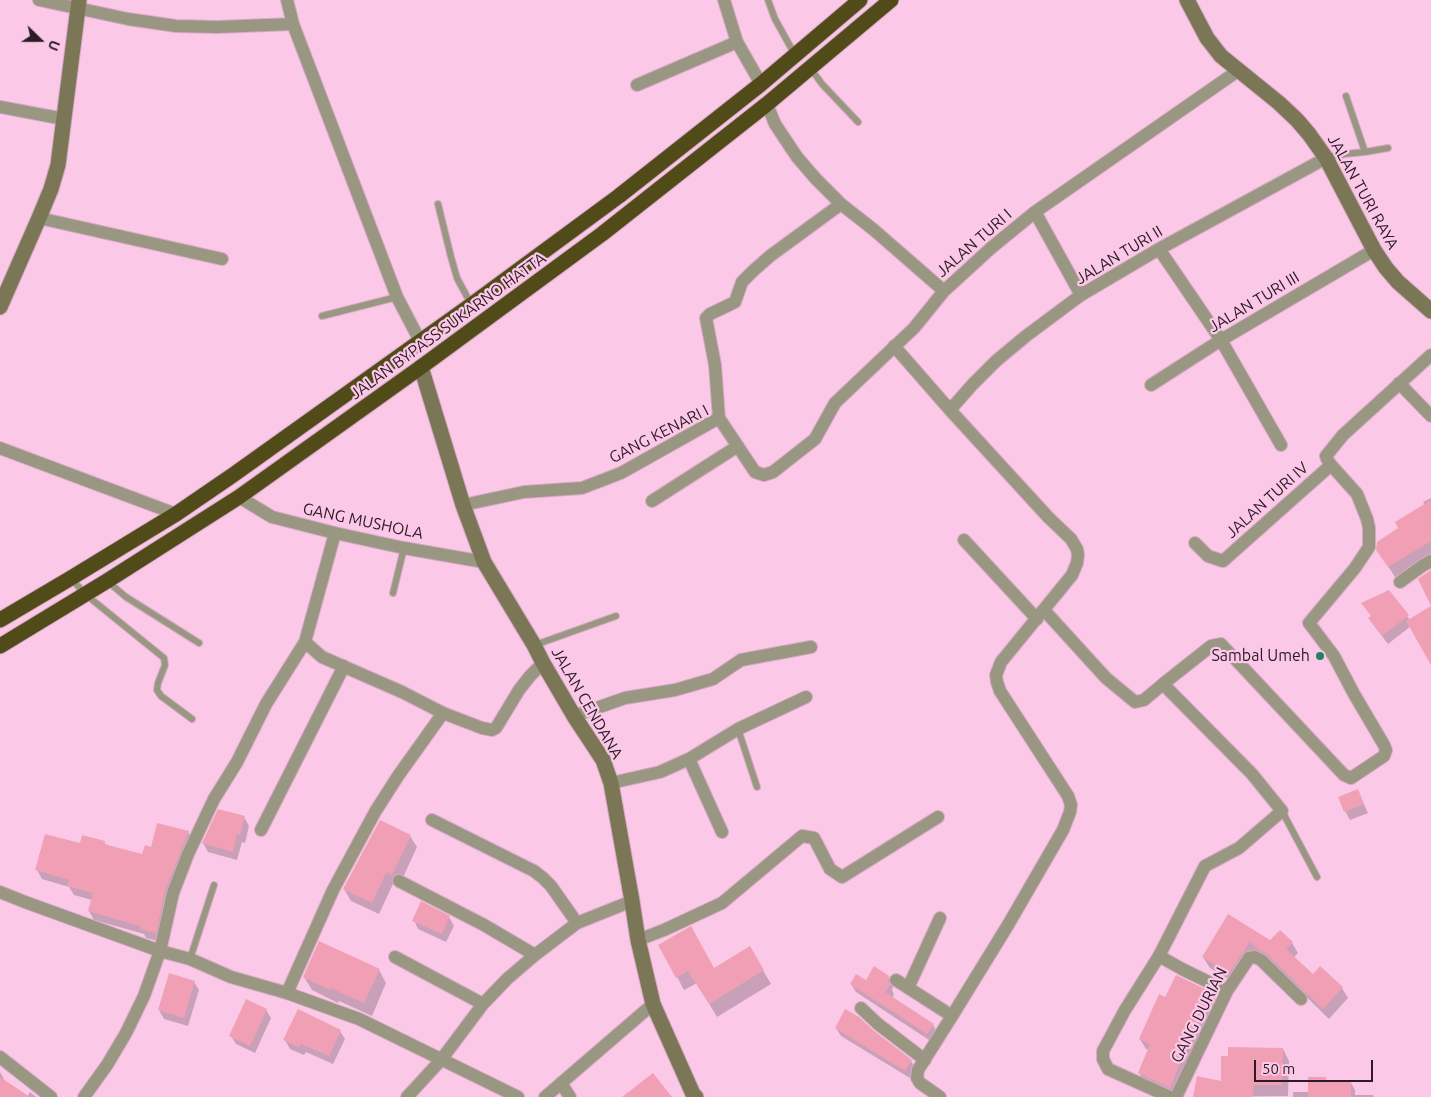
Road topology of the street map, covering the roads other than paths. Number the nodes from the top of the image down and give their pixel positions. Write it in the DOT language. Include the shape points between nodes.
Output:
graph roads {
  1 [pos="39,0"];
  2 [pos="287,0"];
  3 [pos="724,0"];
  4 [pos="768,0"];
  5 [pos="860,0"];
  6 [pos="891,0"];
  7 [pos="1187,0"];
  8 [pos="78,4"];
  9 [pos="293,24"];
  10 [pos="737,42"];
  11 [pos="795,56"];
  12 [pos="810,68"];
  13 [pos="1239,70"];
  14 [pos="761,84"];
  15 [pos="637,85"];
  16 [pos="1346,96"];
  17 [pos="767,104"];
  18 [pos="0,107"];
  19 [pos="64,119"];
  20 [pos="858,122"];
  21 [pos="1388,148"];
  22 [pos="1365,152"];
  23 [pos="1326,158"];
  24 [pos="438,204"];
  25 [pos="841,204"];
  26 [pos="1035,212"];
  27 [pos="39,218"];
  28 [pos="1159,249"];
  29 [pos="1374,250"];
  30 [pos="222,259"];
  31 [pos="944,291"];
  32 [pos="1081,295"];
  33 [pos="397,297"];
  34 [pos="471,305"];
  35 [pos="0,307"];
  36 [pos="1431,311"];
  37 [pos="322,316"];
  38 [pos="1221,340"];
  39 [pos="420,341"];
  40 [pos="894,346"];
  41 [pos="1431,355"];
  42 [pos="422,367"];
  43 [pos="1151,384"];
  44 [pos="1399,384"];
  45 [pos="950,410"];
  46 [pos="1431,416"];
  47 [pos="718,418"];
  48 [pos="1281,445"];
  49 [pos="738,446"];
  50 [pos="0,448"];
  51 [pos="1331,465"];
  52 [pos="239,497"];
  53 [pos="652,501"];
  54 [pos="463,506"];
  55 [pos="176,514"];
  56 [pos="335,533"];
  57 [pos="964,540"];
  58 [pos="1195,543"];
  59 [pos="404,548"];
  60 [pos="1431,561"];
  61 [pos="484,562"];
  62 [pos="71,578"];
  63 [pos="107,581"];
  64 [pos="1400,582"];
  65 [pos="393,593"];
  66 [pos="85,594"];
  67 [pos="1041,614"];
  68 [pos="616,616"];
  69 [pos="0,620"];
  70 [pos="305,642"];
  71 [pos="199,643"];
  72 [pos="534,645"];
  73 [pos="0,646"];
  74 [pos="811,647"];
  75 [pos="543,663"];
  76 [pos="344,666"];
  77 [pos="1163,684"];
  78 [pos="806,697"];
  79 [pos="443,713"];
  80 [pos="574,716"];
  81 [pos="192,719"];
  82 [pos="738,729"];
  83 [pos="689,759"];
  84 [pos="611,783"];
  85 [pos="757,787"];
  86 [pos="1282,811"];
  87 [pos="938,817"];
  88 [pos="432,820"];
  89 [pos="261,830"];
  90 [pos="722,832"];
  91 [pos="1316,877"];
  92 [pos="399,881"];
  93 [pos="214,886"];
  94 [pos="0,892"];
  95 [pos="632,901"];
  96 [pos="940,918"];
  97 [pos="577,923"];
  98 [pos="638,940"];
  99 [pos="160,951"];
  100 [pos="535,955"];
  101 [pos="1159,956"];
  102 [pos="395,957"];
  103 [pos="190,959"];
  104 [pos="896,980"];
  105 [pos="908,988"];
  106 [pos="1227,991"];
  107 [pos="287,993"];
  108 [pos="1301,999"];
  109 [pos="483,1004"];
  110 [pos="653,1004"];
  111 [pos="861,1008"];
  112 [pos="952,1016"];
  113 [pos="0,1057"];
  114 [pos="441,1060"];
  115 [pos="925,1060"];
  116 [pos="561,1083"];
  117 [pos="51,1097"];
  118 [pos="84,1097"];
  119 [pos="407,1097"];
  120 [pos="518,1097"];
  121 [pos="545,1097"];
  122 [pos="570,1097"];
  123 [pos="696,1097"];
  124 [pos="940,1097"];
  125 [pos="1170,1097"];
  126 [pos="1176,1097"];
  1 -- 8 [label="street"];
  2 -- 9 [label="street"];
  3 -- 10 [label="street"];
  4 -- 11 [label="lane"];
  5 -- 11 [label="highway, JALAN BYPASS SUKARNO HATTA"];
  6 -- 12 [label="highway, JALAN BYPASS SUKARNO HATTA"];
  7 -- 13 [label="street, JALAN TURI RAYA" via="1207,38 1221,56"];
  8 -- 9 [label="street" via="128,19 176,26"];
  8 -- 19 [label="street"];
  9 -- 33 [label="street"];
  10 -- 14 [label="street"];
  10 -- 15 [label="street"];
  11 -- 14 [label="highway, JALAN BYPASS SUKARNO HATTA"];
  12 -- 17 [label="highway, JALAN BYPASS SUKARNO HATTA"];
  12 -- 20 [label="lane"];
  13 -- 23 [label="street, JALAN TURI RAYA" via="1297,120"];
  13 -- 26 [label="street, JALAN TURI I"];
  14 -- 34 [label="highway, JALAN BYPASS SUKARNO HATTA" via="619,196"];
  16 -- 22 [label="lane"];
  17 -- 25 [label="street, JALAN TURI I" via="775,124 796,157"];
  17 -- 42 [label="highway, JALAN BYPASS SUKARNO HATTA" via="602,234"];
  18 -- 19 [label="street"];
  19 -- 27 [label="street" via="58,164"];
  21 -- 22 [label="lane"];
  22 -- 23 [label="lane"];
  23 -- 28 [label="street, JALAN TURI II"];
  23 -- 29 [label="street, JALAN TURI RAYA"];
  24 -- 34 [label="lane" via="457,278"];
  25 -- 31 [label="street, JALAN TURI I"];
  25 -- 47 [label="street" via="753,271 742,282 735,302 706,318 715,365"];
  26 -- 31 [label="street, JALAN TURI I"];
  26 -- 32 [label="street"];
  27 -- 30 [label="street"];
  27 -- 35 [label="street"];
  28 -- 32 [label="street, JALAN TURI II"];
  28 -- 38 [label="street"];
  29 -- 36 [label="street, JALAN TURI RAYA" via="1398,282"];
  29 -- 38 [label="street, JALAN TURI III"];
  31 -- 40 [label="street, GANG KENARI I" via="914,328"];
  32 -- 45 [label="street, JALAN TURI II" via="996,361"];
  33 -- 37 [label="lane"];
  33 -- 39 [label="street"];
  34 -- 39 [label="highway, JALAN BYPASS SUKARNO HATTA"];
  38 -- 43 [label="street, JALAN TURI III"];
  38 -- 48 [label="street"];
  39 -- 55 [label="highway, JALAN BYPASS SUKARNO HATTA"];
  40 -- 45 [label="street"];
  40 -- 49 [label="street, GANG KENARI I" via="835,403 815,439 774,472 764,475 754,472"];
  41 -- 44 [label="street, JALAN TURI IV"];
  42 -- 52 [label="highway, JALAN BYPASS SUKARNO HATTA"];
  42 -- 54 [label="street, JALAN CENDANA"];
  44 -- 46 [label="street"];
  44 -- 51 [label="street, JALAN TURI IV" via="1327,454 1326,459"];
  45 -- 67 [label="street" via="1077,549 1077,563 1072,576"];
  47 -- 49 [label="street, GANG KENARI I"];
  47 -- 54 [label="street, GANG KENARI I" via="621,473 582,488 524,492"];
  49 -- 53 [label="street"];
  50 -- 55 [label="street"];
  51 -- 58 [label="street, JALAN TURI IV" via="1223,561 1208,556"];
  51 -- 77 [label="street" via="1357,494 1369,528 1369,547 1309,623 1334,656 1381,738 1386,750 1384,756 1351,778 1344,775 1221,644 1211,646"];
  52 -- 56 [label="street, GANG MUSHOLA" via="272,517"];
  52 -- 63 [label="highway, JALAN BYPASS SUKARNO HATTA"];
  54 -- 61 [label="street, JALAN CENDANA"];
  55 -- 62 [label="highway, JALAN BYPASS SUKARNO HATTA"];
  56 -- 59 [label="street, GANG MUSHOLA"];
  56 -- 70 [label="street"];
  57 -- 67 [label="street"];
  59 -- 61 [label="street, GANG MUSHOLA"];
  59 -- 65 [label="lane"];
  60 -- 64 [label="street"];
  61 -- 72 [label="street, JALAN CENDANA"];
  62 -- 66 [label="lane"];
  62 -- 69 [label="highway, JALAN BYPASS SUKARNO HATTA"];
  63 -- 66 [label="highway, JALAN BYPASS SUKARNO HATTA"];
  63 -- 71 [label="lane" via="126,597"];
  66 -- 73 [label="highway, JALAN BYPASS SUKARNO HATTA"];
  66 -- 81 [label="lane" via="164,658 157,690"];
  67 -- 77 [label="street" via="1135,702 1144,700"];
  67 -- 112 [label="street" via="1001,662 997,682 1068,796 1070,812 1048,856"];
  68 -- 72 [label="lane"];
  70 -- 76 [label="street" via="322,657"];
  70 -- 99 [label="street" via="266,704 188,854 173,893"];
  72 -- 75 [label="street, JALAN CENDANA"];
  74 -- 80 [label="street" via="741,660 713,680 625,698"];
  75 -- 79 [label="street" via="519,690 494,730"];
  75 -- 80 [label="street, JALAN CENDANA"];
  76 -- 79 [label="street"];
  76 -- 89 [label="street"];
  77 -- 86 [label="street" via="1252,774"];
  78 -- 82 [label="street"];
  79 -- 107 [label="street" via="375,812 333,890"];
  80 -- 84 [label="street, JALAN CENDANA" via="604,760"];
  82 -- 83 [label="street"];
  82 -- 85 [label="lane"];
  83 -- 84 [label="street" via="660,772"];
  83 -- 90 [label="street"];
  84 -- 95 [label="street, JALAN CENDANA"];
  86 -- 91 [label="lane"];
  86 -- 101 [label="street" via="1239,848 1205,866"];
  87 -- 98 [label="street" via="842,876 830,869 814,838 802,836 722,902"];
  88 -- 97 [label="street" via="539,874"];
  92 -- 100 [label="street"];
  93 -- 103 [label="lane"];
  94 -- 99 [label="street"];
  95 -- 97 [label="street"];
  95 -- 98 [label="street, JALAN CENDANA"];
  96 -- 105 [label="street"];
  97 -- 100 [label="street"];
  98 -- 110 [label="street, JALAN CENDANA"];
  99 -- 103 [label="street"];
  99 -- 118 [label="street" via="126,1033"];
  100 -- 109 [label="street"];
  101 -- 106 [label="street"];
  101 -- 125 [label="street" via="1125,1010 1102,1056 1112,1072"];
  102 -- 109 [label="street"];
  103 -- 107 [label="street" via="231,977"];
  104 -- 105 [label="street"];
  105 -- 112 [label="street"];
  106 -- 108 [label="street, GANG DURIAN" via="1247,959 1252,957 1261,960"];
  106 -- 126 [label="street, GANG DURIAN"];
  107 -- 114 [label="street" via="359,1019"];
  109 -- 114 [label="street"];
  110 -- 116 [label="street"];
  110 -- 123 [label="street, JALAN CENDANA"];
  111 -- 115 [label="street"];
  112 -- 115 [label="street"];
  113 -- 117 [label="street"];
  114 -- 119 [label="street"];
  114 -- 120 [label="street"];
  115 -- 124 [label="street" via="918,1070 918,1081"];
  116 -- 121 [label="street"];
  116 -- 122 [label="street"];
}
